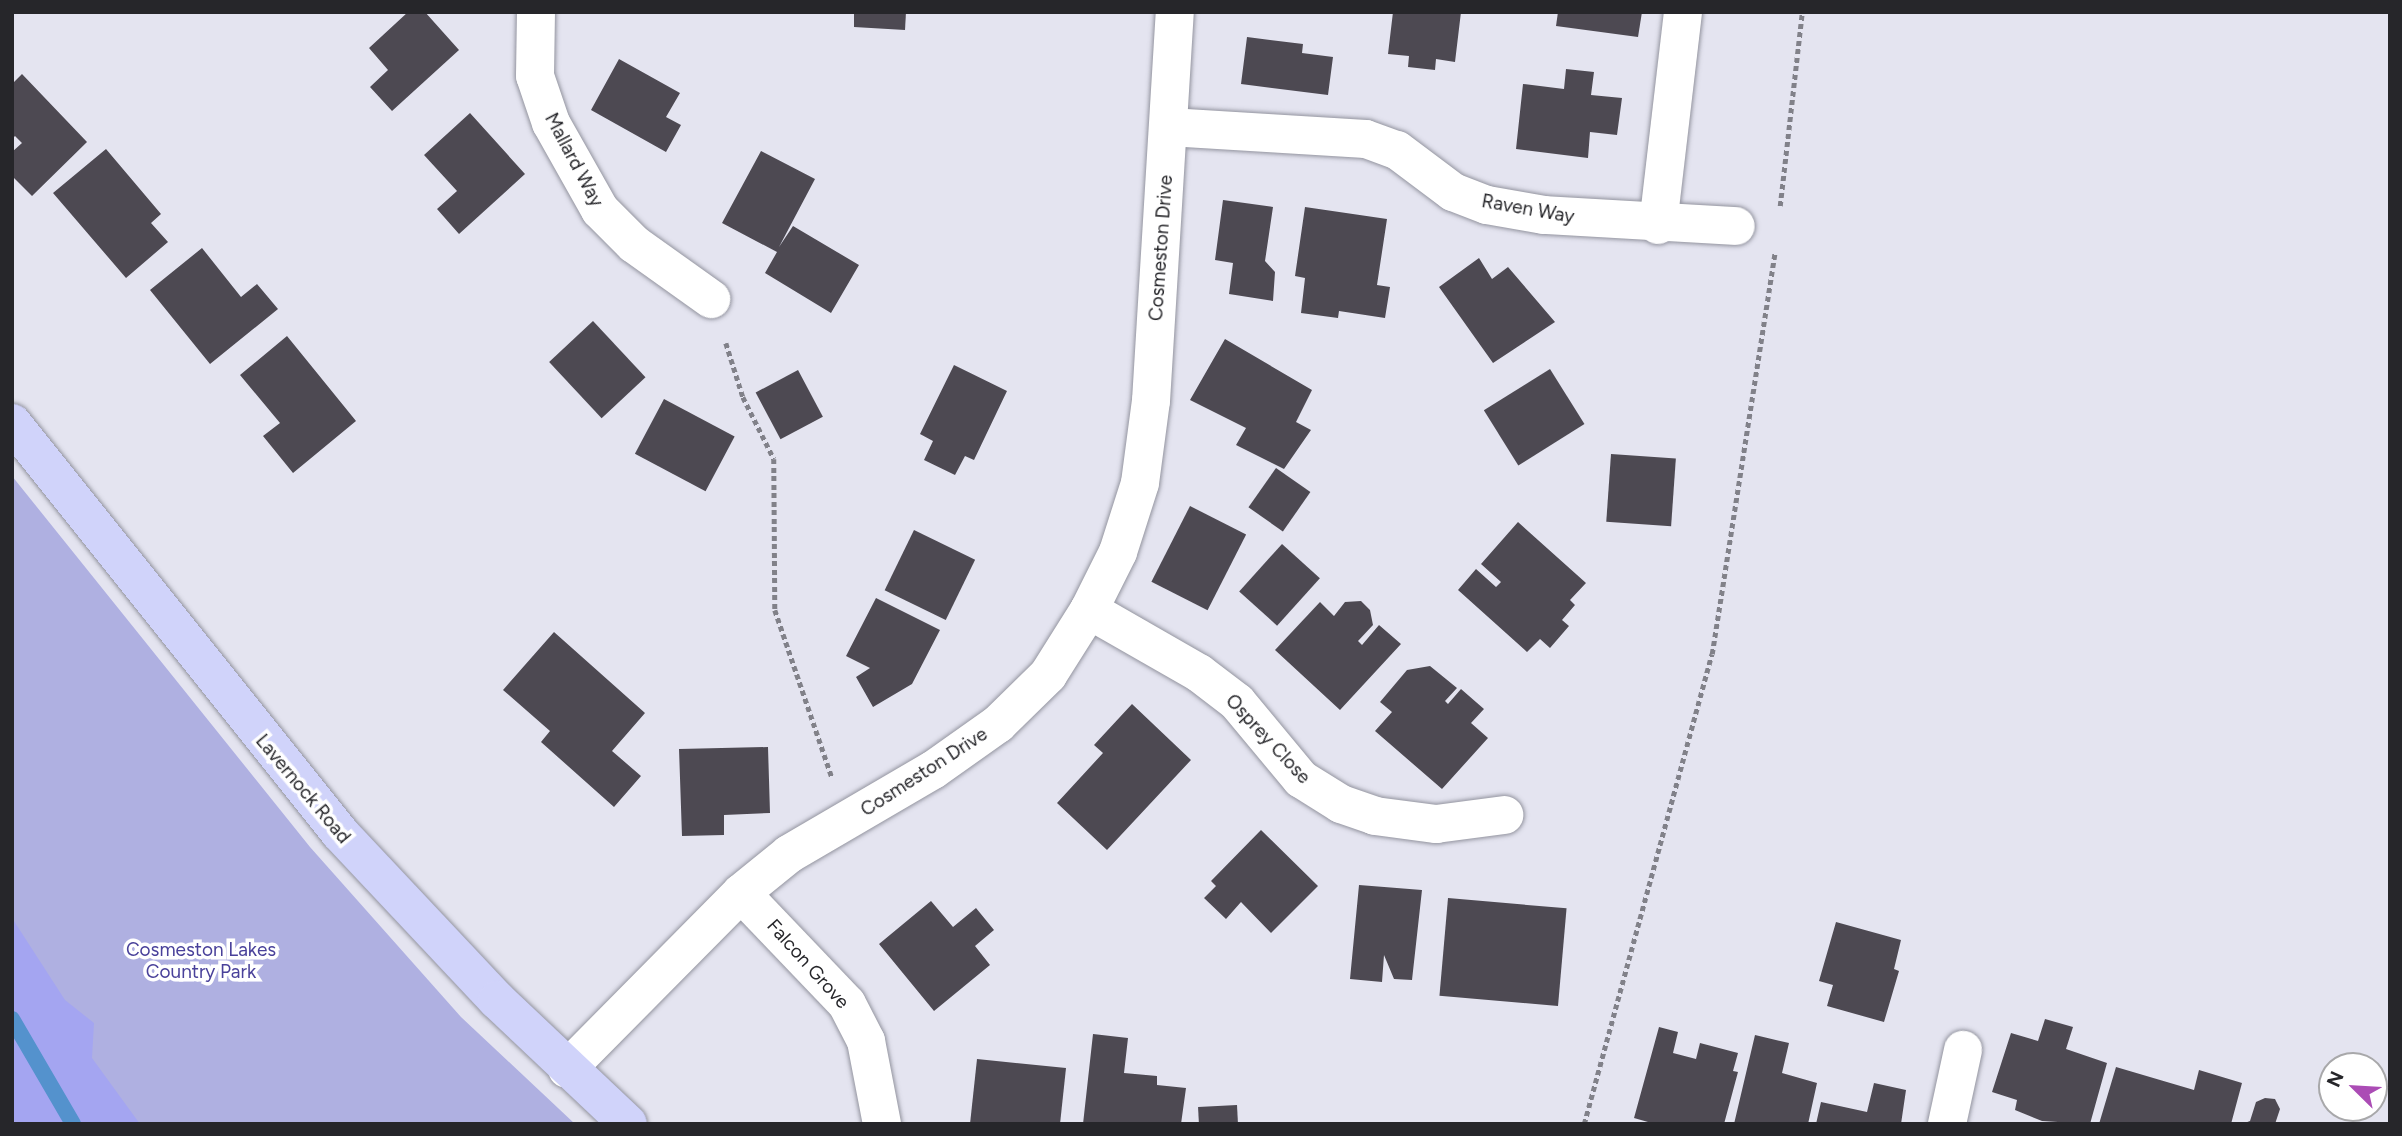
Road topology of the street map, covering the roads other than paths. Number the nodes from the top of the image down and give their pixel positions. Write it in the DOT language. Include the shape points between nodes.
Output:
graph roads {
  1 [pos="536,12"];
  2 [pos="1175,12"];
  3 [pos="1683,12"];
  4 [pos="1169,127"];
  5 [pos="1658,225"];
  6 [pos="1736,226"];
  7 [pos="710,299"];
  8 [pos="12,422"];
  9 [pos="1089,610"];
  10 [pos="1504,816"];
  11 [pos="741,893"];
  12 [pos="1963,1050"];
  13 [pos="567,1069"];
  14 [pos="628,1124"];
  15 [pos="882,1124"];
  16 [pos="1947,1124"];
  1 -- 7 [label="street, Mallard Way" via="535,76 551,123 600,210 634,244"];
  2 -- 4 [label="street, Cosmeston Drive"];
  3 -- 5 [label="street"];
  4 -- 5 [label="street, Raven Way" via="1366,139 1397,150 1453,192 1487,205"];
  4 -- 9 [label="street, Cosmeston Drive" via="1151,401 1140,483 1118,552"];
  5 -- 6 [label="street, Raven Way"];
  8 -- 13 [label="main road, Lavernock Road" via="340,833 414,915"];
  9 -- 10 [label="street, Osprey Close" via="1199,673 1237,702 1301,779 1341,804 1375,816 1436,824"];
  9 -- 11 [label="street, Cosmeston Drive" via="1048,675 998,723 933,770 789,854"];
  11 -- 13 [label="street, Cosmeston Drive"];
  11 -- 15 [label="street, Falcon Grove" via="847,1004 866,1041"];
  12 -- 16 [label="street"];
  13 -- 14 [label="main road, Lavernock Road"];
}
